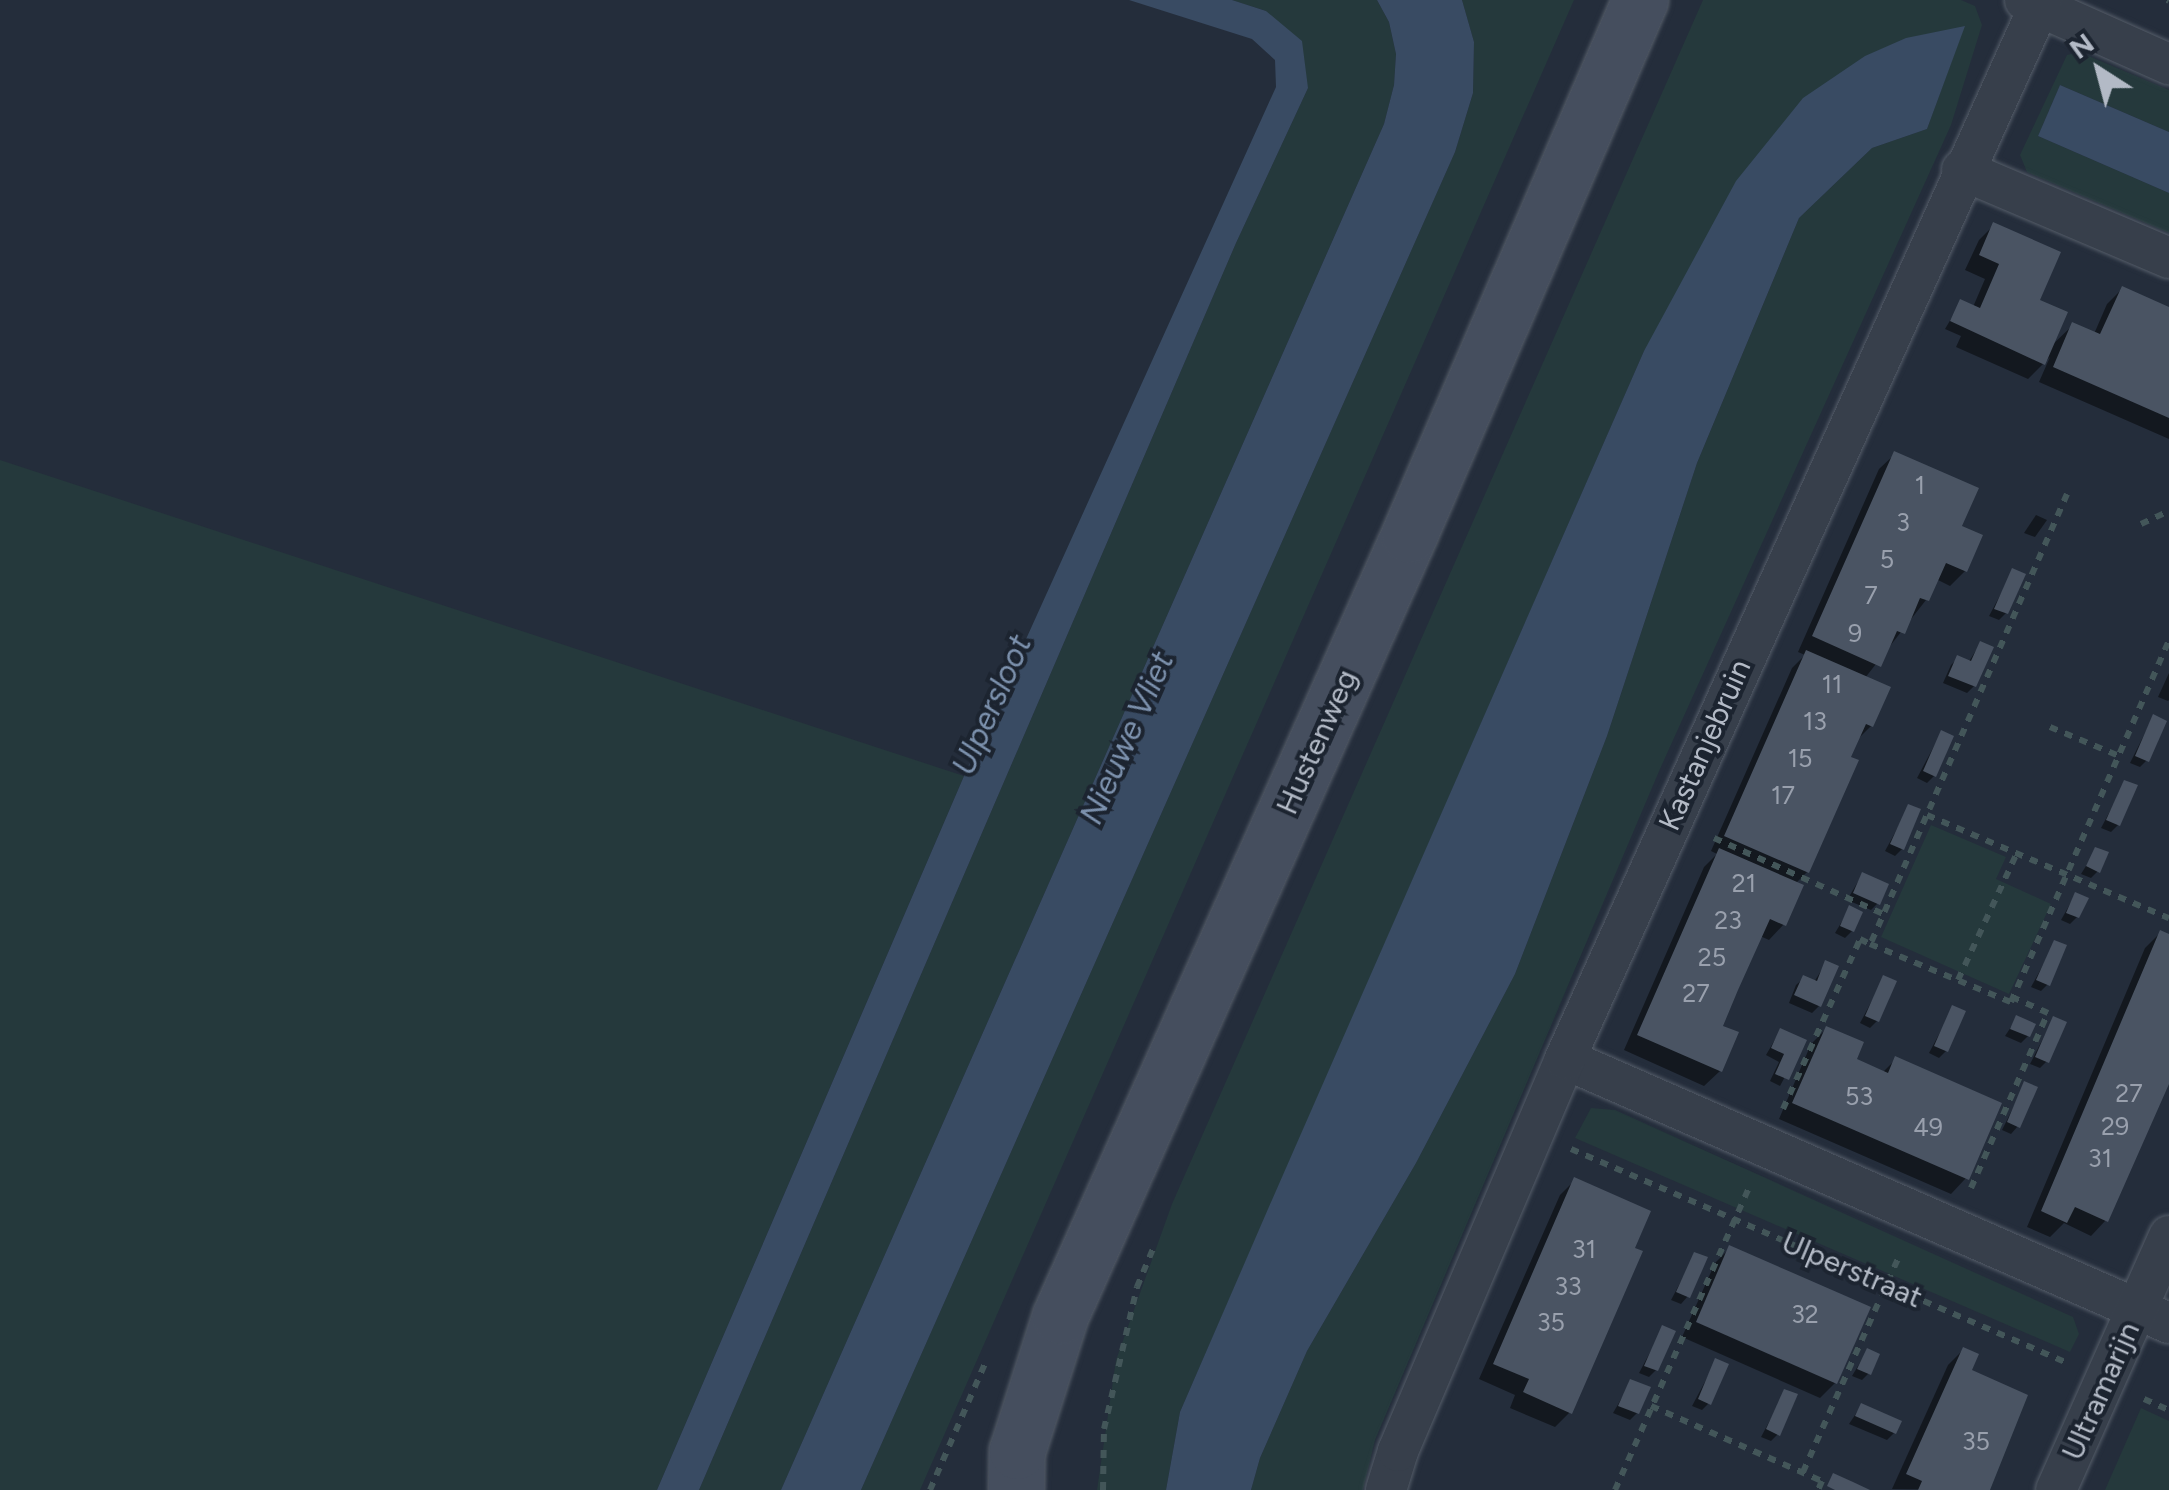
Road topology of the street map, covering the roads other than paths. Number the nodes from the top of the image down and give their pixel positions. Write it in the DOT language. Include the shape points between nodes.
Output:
graph roads {
  1 [pos="1640,0"];
  2 [pos="2032,12"];
  3 [pos="2169,64"];
  4 [pos="1962,170"];
  5 [pos="2169,258"];
  6 [pos="1565,1059"];
  7 [pos="2169,1236"];
  8 [pos="2153,1317"];
  9 [pos="1016,1490"];
  10 [pos="1386,1490"];
  11 [pos="2056,1490"];
  1 -- 9 [label="main road, Hustenweg" via="1060,1316 1018,1451"];
  2 -- 3 [label="street"];
  2 -- 4 [label="street, Kastanjebruin"];
  4 -- 5 [label="street"];
  4 -- 6 [label="street, Kastanjebruin"];
  6 -- 8 [label="street"];
  6 -- 10 [label="street, Kastanjebruin"];
  7 -- 8 [label="street, Ultramarijn"];
  8 -- 11 [label="street, Ultramarijn" via="2106,1380"];
}
